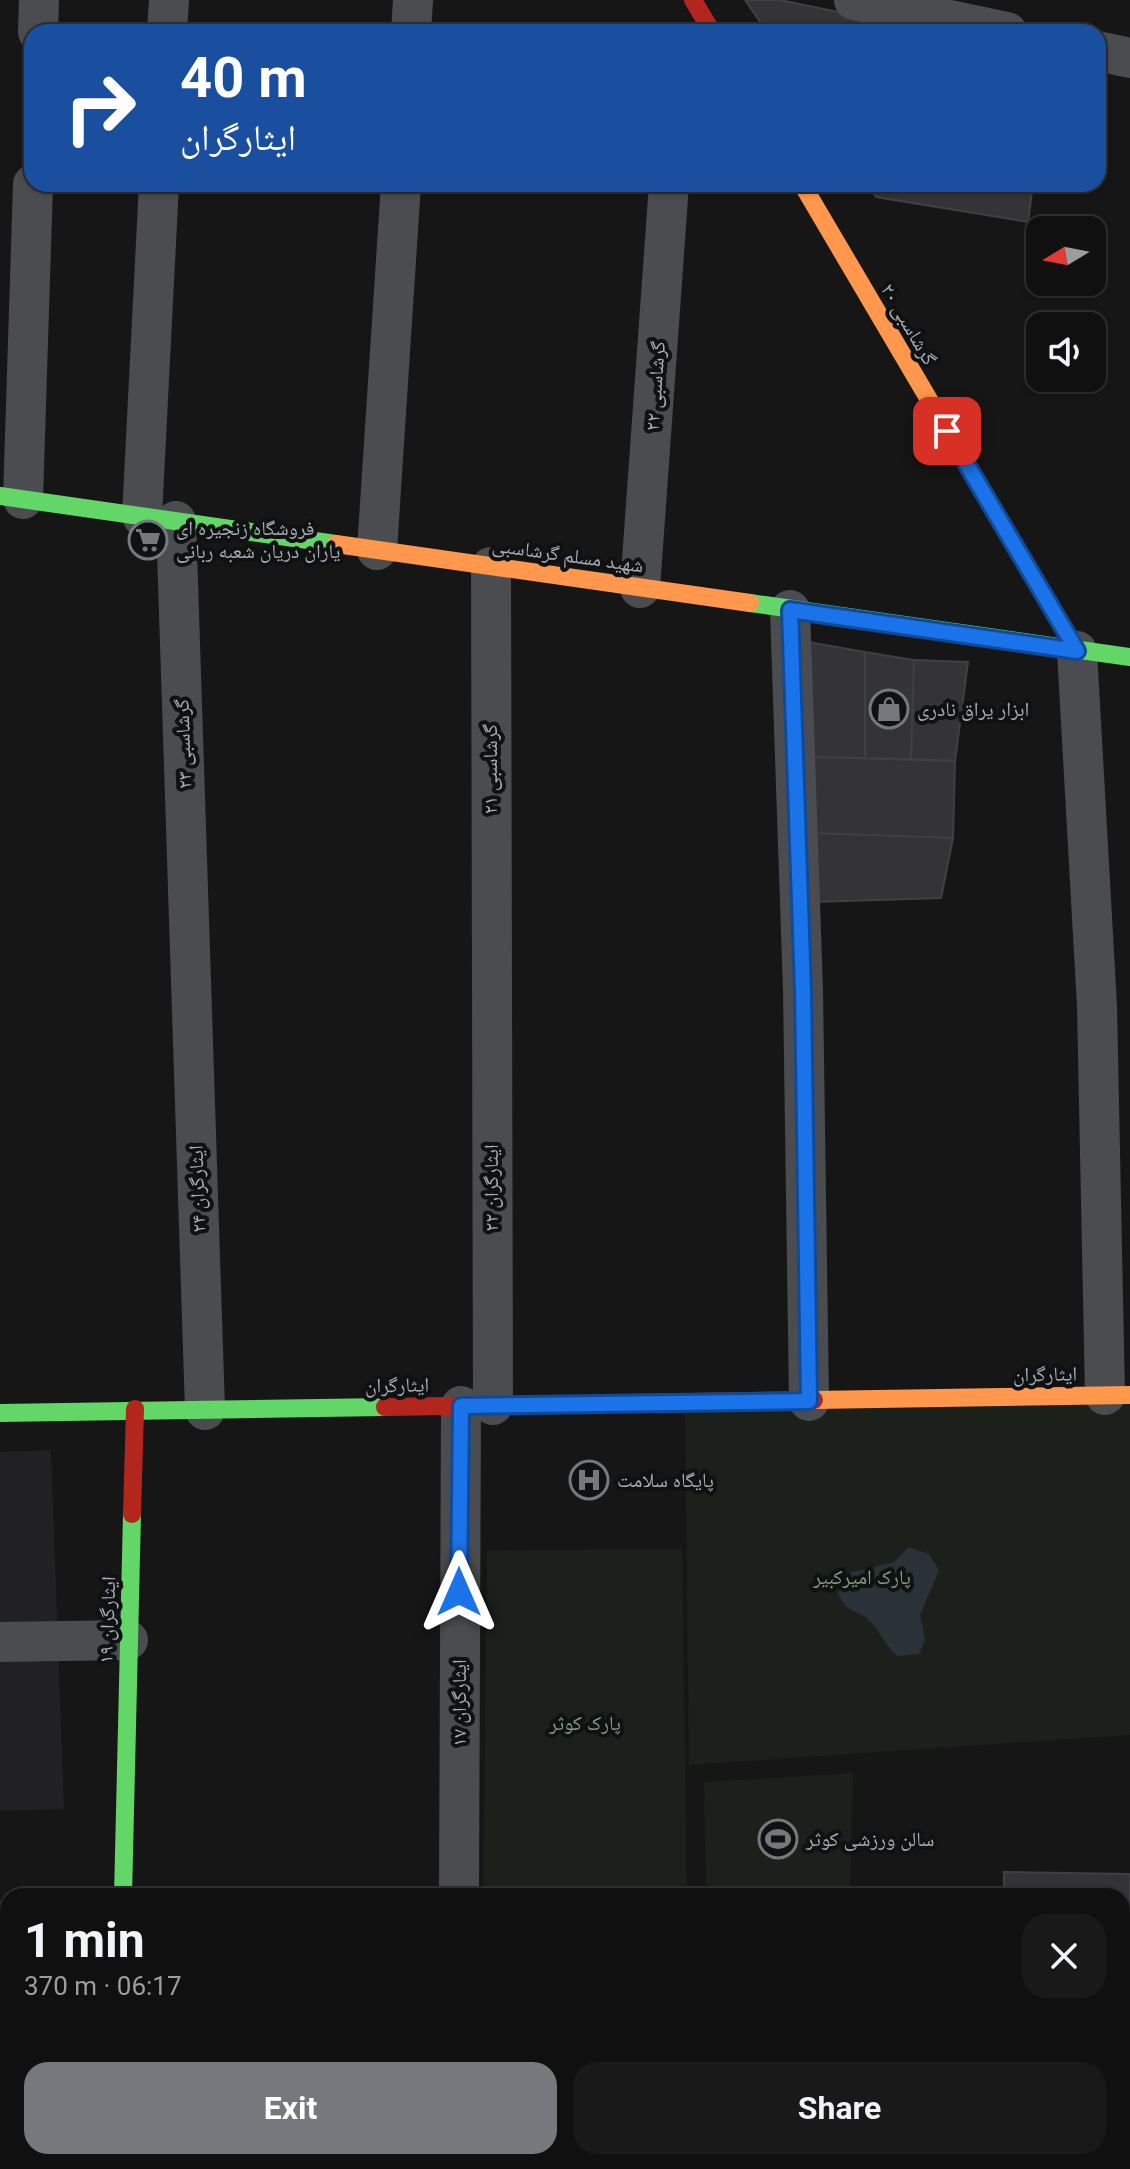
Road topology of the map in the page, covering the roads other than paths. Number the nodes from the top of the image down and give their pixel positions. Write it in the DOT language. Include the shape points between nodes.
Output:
graph roads {
  1 [pos="39,0"];
  2 [pos="169,0"];
  3 [pos="413,0"];
  4 [pos="693,0"];
  5 [pos="854,0"];
  6 [pos="38,24"];
  7 [pos="168,24"];
  8 [pos="412,24"];
  9 [pos="707,24"];
  10 [pos="969,24"];
  11 [pos="1106,53"];
  12 [pos="1130,58"];
  13 [pos="32,192"];
  14 [pos="159,192"];
  15 [pos="400,192"];
  16 [pos="668,192"];
  17 [pos="807,192"];
  18 [pos="12,497"];
  19 [pos="159,519"];
  20 [pos="377,550"];
  21 [pos="491,567"];
  22 [pos="640,588"];
  23 [pos="790,610"];
  24 [pos="1077,651"];
  25 [pos="1130,657"];
  26 [pos="189,967"];
  27 [pos="489,971"];
  28 [pos="1117,1395"];
  29 [pos="809,1401"];
  30 [pos="477,1406"];
  31 [pos="135,1409"];
  32 [pos="205,1410"];
  33 [pos="0,1413"];
  34 [pos="128,1640"];
  35 [pos="0,1642"];
  36 [pos="123,1888"];
  37 [pos="459,1888"];
  1 -- 6 [label="street"];
  2 -- 7 [label="street"];
  3 -- 8 [label="street"];
  4 -- 9 [label="street"];
  5 -- 10 [label="street"];
  11 -- 12 [label="street"];
  13 -- 18 [label="street"];
  14 -- 19 [label="street, گرشاسبی ۲۳"];
  15 -- 20 [label="street"];
  16 -- 22 [label="street, گرشاسبی ۲۲"];
  17 -- 24 [label="street, گرشاسبی ۲۰"];
  18 -- 19 [label="street, شهید مسلم گرشاسبی"];
  19 -- 20 [label="street, شهید مسلم گرشاسبی"];
  19 -- 26 [label="street, گرشاسبی ۲۳"];
  20 -- 21 [label="street, شهید مسلم گرشاسبی"];
  21 -- 22 [label="street, شهید مسلم گرشاسبی"];
  21 -- 27 [label="street, گرشاسبی ۲۱"];
  22 -- 23 [label="street, شهید مسلم گرشاسبی"];
  23 -- 24 [label="street, شهید مسلم گرشاسبی"];
  23 -- 29 [label="street"];
  24 -- 25 [label="street, شهید مسلم گرشاسبی"];
  24 -- 28 [label="street"];
  26 -- 32 [label="street, ایثارگران ۲۴"];
  27 -- 30 [label="street, ایثارگران ۲۲"];
  28 -- 29 [label="street, ایثارگران"];
  29 -- 30 [label="street, ایثارگران"];
  30 -- 32 [label="street, ایثارگران"];
  30 -- 37 [label="street, ایثارگران ۱۷"];
  31 -- 32 [label="street, ایثارگران"];
  31 -- 33 [label="street, ایثارگران"];
  31 -- 34 [label="street, ایثارگران ۱۹"];
  34 -- 35 [label="street"];
  34 -- 36 [label="street, ایثارگران ۱۹"];
}
